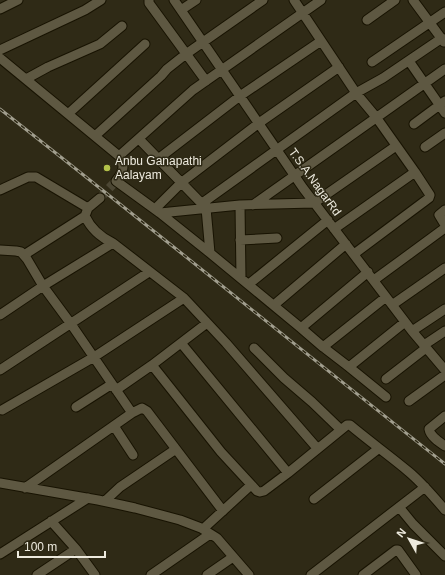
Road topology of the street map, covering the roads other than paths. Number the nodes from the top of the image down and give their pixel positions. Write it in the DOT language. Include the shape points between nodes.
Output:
graph roads {
  1 [pos="18,0"];
  2 [pos="101,0"];
  3 [pos="149,0"];
  4 [pos="174,0"];
  5 [pos="196,0"];
  6 [pos="263,0"];
  7 [pos="294,0"];
  8 [pos="321,0"];
  9 [pos="395,0"];
  10 [pos="413,0"];
  11 [pos="0,9"];
  12 [pos="181,10"];
  13 [pos="445,12"];
  14 [pos="303,13"];
  15 [pos="367,20"];
  16 [pos="430,21"];
  17 [pos="122,26"];
  18 [pos="321,40"];
  19 [pos="443,41"];
  20 [pos="203,42"];
  21 [pos="145,44"];
  22 [pos="0,50"];
  23 [pos="186,54"];
  24 [pos="0,58"];
  25 [pos="409,61"];
  26 [pos="372,62"];
  27 [pos="339,67"];
  28 [pos="222,69"];
  29 [pos="445,69"];
  30 [pos="26,79"];
  31 [pos="206,81"];
  32 [pos="424,84"];
  33 [pos="356,93"];
  34 [pos="240,96"];
  35 [pos="442,103"];
  36 [pos="445,113"];
  37 [pos="68,114"];
  38 [pos="376,117"];
  39 [pos="259,123"];
  40 [pos="414,124"];
  41 [pos="445,133"];
  42 [pos="94,136"];
  43 [pos="139,139"];
  44 [pos="396,146"];
  45 [pos="425,147"];
  46 [pos="276,149"];
  47 [pos="119,156"];
  48 [pos="158,159"];
  49 [pos="414,172"];
  50 [pos="294,176"];
  51 [pos="182,182"];
  52 [pos="0,190"];
  53 [pos="100,198"];
  54 [pos="314,203"];
  55 [pos="240,205"];
  56 [pos="253,205"];
  57 [pos="204,206"];
  58 [pos="445,210"];
  59 [pos="157,211"];
  60 [pos="86,212"];
  61 [pos="328,220"];
  62 [pos="445,226"];
  63 [pos="334,229"];
  64 [pos="277,238"];
  65 [pos="240,240"];
  66 [pos="113,243"];
  67 [pos="346,244"];
  68 [pos="0,250"];
  69 [pos="210,253"];
  70 [pos="354,254"];
  71 [pos="24,255"];
  72 [pos="445,268"];
  73 [pos="149,272"];
  74 [pos="371,276"];
  75 [pos="240,278"];
  76 [pos="248,284"];
  77 [pos="43,286"];
  78 [pos="184,298"];
  79 [pos="389,301"];
  80 [pos="274,305"];
  81 [pos="445,309"];
  82 [pos="0,315"];
  83 [pos="405,322"];
  84 [pos="208,323"];
  85 [pos="71,324"];
  86 [pos="301,328"];
  87 [pos="412,331"];
  88 [pos="445,331"];
  89 [pos="181,343"];
  90 [pos="323,347"];
  91 [pos="425,347"];
  92 [pos="254,348"];
  93 [pos="94,357"];
  94 [pos="152,365"];
  95 [pos="349,367"];
  96 [pos="0,370"];
  97 [pos="445,370"];
  98 [pos="445,374"];
  99 [pos="386,379"];
  100 [pos="114,387"];
  101 [pos="386,397"];
  102 [pos="409,401"];
  103 [pos="76,407"];
  104 [pos="2,410"];
  105 [pos="132,412"];
  106 [pos="445,416"];
  107 [pos="114,426"];
  108 [pos="340,430"];
  109 [pos="445,446"];
  110 [pos="317,448"];
  111 [pos="378,449"];
  112 [pos="176,450"];
  113 [pos="133,455"];
  114 [pos="288,473"];
  115 [pos="0,483"];
  116 [pos="251,485"];
  117 [pos="425,487"];
  118 [pos="26,488"];
  119 [pos="88,498"];
  120 [pos="314,499"];
  121 [pos="105,501"];
  122 [pos="399,507"];
  123 [pos="445,510"];
  124 [pos="223,511"];
  125 [pos="51,520"];
  126 [pos="206,532"];
  127 [pos="76,549"];
  128 [pos="0,554"];
  129 [pos="445,556"];
  130 [pos="233,557"];
  131 [pos="316,574"];
  132 [pos="37,575"];
  133 [pos="95,575"];
  134 [pos="151,575"];
  135 [pos="207,575"];
  136 [pos="249,575"];
  137 [pos="364,575"];
  138 [pos="416,575"];
  1 -- 11 [label="street"];
  2 -- 22 [label="street"];
  3 -- 23 [label="street"];
  4 -- 12 [label="street, T.S.A.NagarRd"];
  5 -- 12 [label="street"];
  6 -- 20 [label="street"];
  7 -- 14 [label="street"];
  8 -- 14 [label="street"];
  9 -- 15 [label="street"];
  10 -- 16 [label="street"];
  12 -- 20 [label="street, T.S.A.NagarRd"];
  13 -- 16 [label="street"];
  14 -- 18 [label="street"];
  14 -- 28 [label="street"];
  16 -- 19 [label="street"];
  16 -- 26 [label="street"];
  17 -- 30 [label="street" via="100,44"];
  18 -- 27 [label="street"];
  18 -- 34 [label="street"];
  19 -- 25 [label="street"];
  20 -- 23 [label="street"];
  20 -- 28 [label="street, T.S.A.NagarRd"];
  21 -- 37 [label="street"];
  23 -- 31 [label="street"];
  23 -- 42 [label="street"];
  24 -- 30 [label="street"];
  25 -- 32 [label="street"];
  25 -- 33 [label="street"];
  27 -- 33 [label="street"];
  27 -- 39 [label="street"];
  28 -- 31 [label="street"];
  28 -- 34 [label="street, T.S.A.NagarRd"];
  29 -- 32 [label="street"];
  30 -- 37 [label="street"];
  31 -- 43 [label="street" via="182,99"];
  32 -- 35 [label="street"];
  32 -- 38 [label="street"];
  33 -- 38 [label="street"];
  33 -- 46 [label="street"];
  34 -- 39 [label="street, T.S.A.NagarRd"];
  34 -- 48 [label="street"];
  35 -- 36 [label="street"];
  35 -- 40 [label="street"];
  37 -- 42 [label="street"];
  38 -- 44 [label="street"];
  38 -- 50 [label="street"];
  39 -- 46 [label="street, T.S.A.NagarRd"];
  39 -- 51 [label="street"];
  41 -- 45 [label="street"];
  42 -- 47 [label="street"];
  43 -- 47 [label="street"];
  43 -- 48 [label="street"];
  44 -- 49 [label="street"];
  44 -- 54 [label="street"];
  46 -- 50 [label="street, T.S.A.NagarRd"];
  46 -- 57 [label="street"];
  47 -- 59 [label="street" via="124,162 124,167 116,181"];
  48 -- 51 [label="street"];
  49 -- 63 [label="street"];
  49 -- 70 [label="street" via="430,195 429,198"];
  50 -- 54 [label="street, T.S.A.NagarRd"];
  50 -- 56 [label="street"];
  51 -- 57 [label="street"];
  51 -- 59 [label="street"];
  52 -- 60 [label="street" via="28,177 36,177"];
  53 -- 60 [label="street"];
  54 -- 56 [label="street"];
  54 -- 61 [label="street, T.S.A.NagarRd"];
  55 -- 56 [label="street"];
  55 -- 57 [label="street"];
  55 -- 65 [label="street"];
  57 -- 59 [label="street"];
  57 -- 69 [label="street"];
  58 -- 62 [label="street" via="439,215"];
  59 -- 69 [label="street"];
  60 -- 66 [label="street" via="90,225 96,232"];
  60 -- 71 [label="street"];
  61 -- 63 [label="street, T.S.A.NagarRd"];
  61 -- 76 [label="street"];
  62 -- 74 [label="street"];
  63 -- 67 [label="street, T.S.A.NagarRd"];
  64 -- 65 [label="street"];
  65 -- 75 [label="street"];
  66 -- 73 [label="street"];
  66 -- 77 [label="street"];
  67 -- 70 [label="street, T.S.A.NagarRd"];
  67 -- 80 [label="street"];
  68 -- 71 [label="street" via="16,251"];
  69 -- 75 [label="street"];
  70 -- 74 [label="street, T.S.A.NagarRd"];
  71 -- 77 [label="street"];
  72 -- 79 [label="street"];
  73 -- 78 [label="street"];
  73 -- 85 [label="street"];
  74 -- 79 [label="street, T.S.A.NagarRd"];
  74 -- 86 [label="street"];
  75 -- 76 [label="street"];
  76 -- 80 [label="street"];
  77 -- 82 [label="street"];
  77 -- 85 [label="street"];
  78 -- 84 [label="street"];
  78 -- 93 [label="street"];
  79 -- 83 [label="street, T.S.A.NagarRd"];
  79 -- 90 [label="street"];
  80 -- 86 [label="street"];
  81 -- 87 [label="street"];
  83 -- 87 [label="street, T.S.A.NagarRd"];
  83 -- 95 [label="street"];
  84 -- 89 [label="street"];
  84 -- 110 [label="street"];
  85 -- 93 [label="street"];
  85 -- 96 [label="street"];
  86 -- 90 [label="street"];
  87 -- 91 [label="street, T.S.A.NagarRd"];
  88 -- 91 [label="street"];
  89 -- 94 [label="street"];
  89 -- 114 [label="street"];
  90 -- 95 [label="street"];
  91 -- 97 [label="street, T.S.A.NagarRd"];
  91 -- 99 [label="street"];
  92 -- 108 [label="street"];
  93 -- 100 [label="street"];
  93 -- 104 [label="street"];
  94 -- 100 [label="street"];
  94 -- 116 [label="street" via="221,452"];
  95 -- 101 [label="street"];
  98 -- 102 [label="street"];
  100 -- 103 [label="street"];
  100 -- 105 [label="street"];
  105 -- 107 [label="street"];
  105 -- 112 [label="street" via="145,409"];
  106 -- 109 [label="street" via="429,429 432,436"];
  107 -- 113 [label="street"];
  107 -- 118 [label="street"];
  108 -- 110 [label="street"];
  108 -- 111 [label="street" via="350,425"];
  110 -- 114 [label="street"];
  111 -- 117 [label="street" via="410,472"];
  111 -- 120 [label="street"];
  112 -- 121 [label="street" via="120,487"];
  112 -- 124 [label="street"];
  114 -- 116 [label="street" via="260,492"];
  115 -- 118 [label="street"];
  116 -- 124 [label="street"];
  117 -- 122 [label="street"];
  117 -- 123 [label="street"];
  118 -- 119 [label="street"];
  119 -- 121 [label="street"];
  119 -- 125 [label="street"];
  121 -- 126 [label="street" via="180,520"];
  122 -- 129 [label="street"];
  122 -- 131 [label="street"];
  124 -- 126 [label="street"];
  125 -- 127 [label="street"];
  125 -- 128 [label="street"];
  126 -- 130 [label="street" via="217,538"];
  126 -- 134 [label="street"];
  127 -- 132 [label="street"];
  127 -- 133 [label="street"];
  130 -- 135 [label="street"];
  130 -- 136 [label="street"];
  137 -- 138 [label="street" via="396,550"];
}
